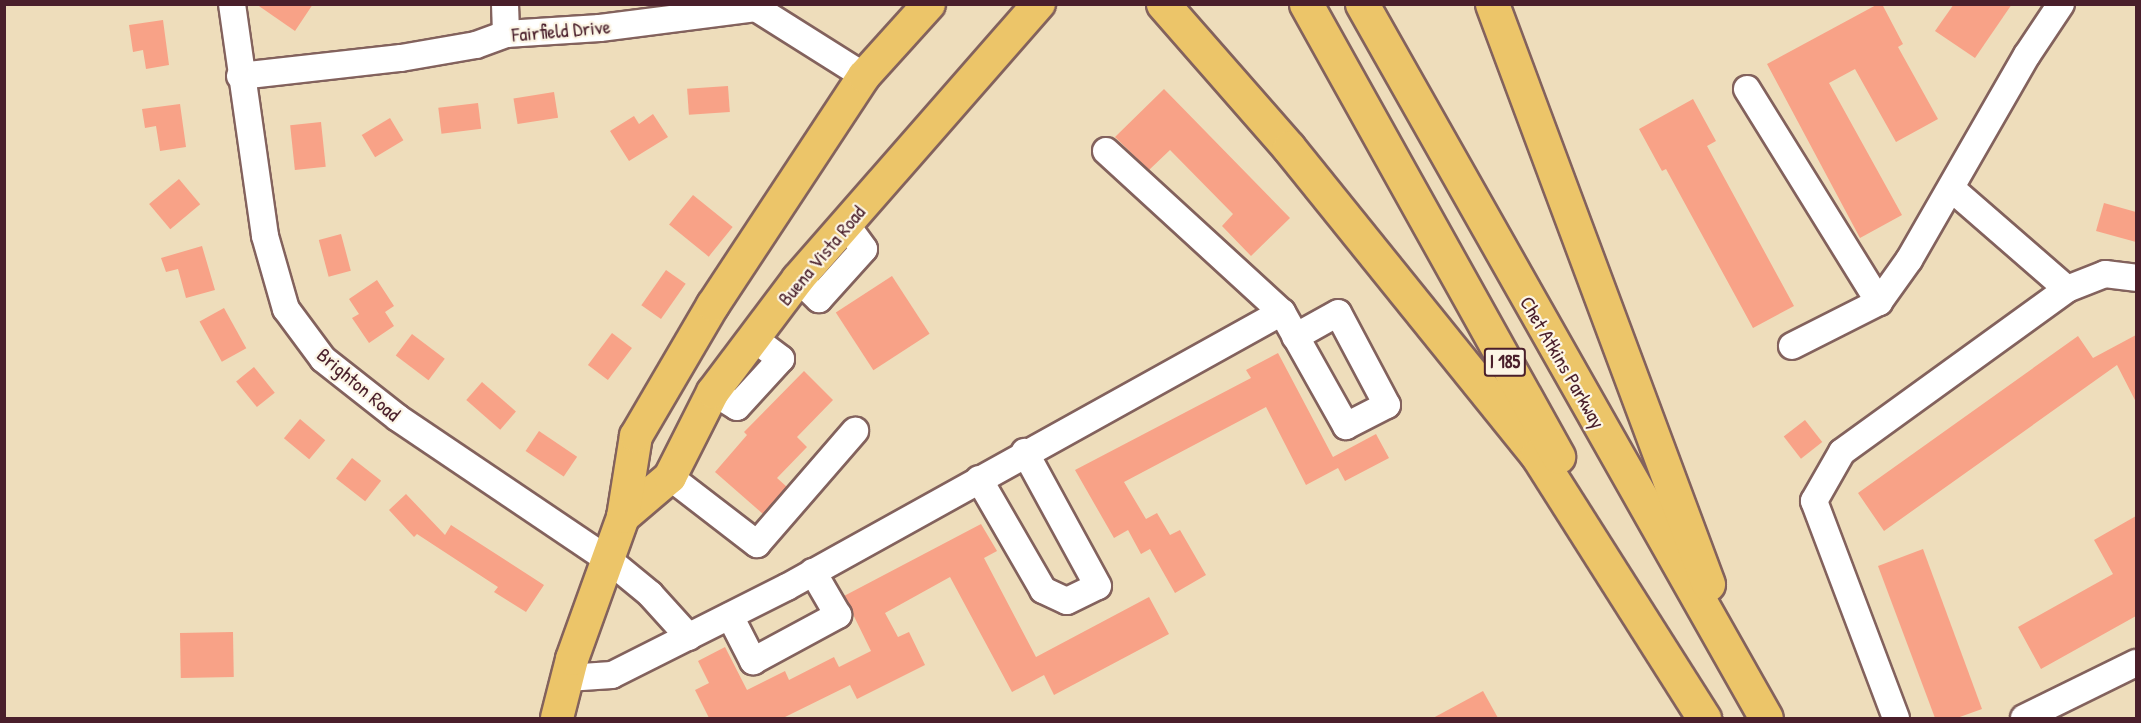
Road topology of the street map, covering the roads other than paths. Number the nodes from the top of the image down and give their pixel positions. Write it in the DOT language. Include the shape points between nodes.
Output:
graph roads {
  1 [pos="232,4"];
  2 [pos="505,4"];
  3 [pos="929,4"];
  4 [pos="1039,4"];
  5 [pos="1163,4"];
  6 [pos="1306,4"];
  7 [pos="1362,4"];
  8 [pos="1492,4"];
  9 [pos="2061,4"];
  10 [pos="756,6"];
  11 [pos="506,34"];
  12 [pos="240,76"];
  13 [pos="864,76"];
  14 [pos="1747,89"];
  15 [pos="1106,152"];
  16 [pos="1952,189"];
  17 [pos="2136,278"];
  18 [pos="2067,289"];
  19 [pos="1879,302"];
  20 [pos="1282,312"];
  21 [pos="1295,337"];
  22 [pos="1792,346"];
  23 [pos="855,431"];
  24 [pos="1025,452"];
  25 [pos="670,477"];
  26 [pos="979,479"];
  27 [pos="623,517"];
  28 [pos="610,561"];
  29 [pos="813,572"];
  30 [pos="730,616"];
  31 [pos="689,637"];
  32 [pos="2136,663"];
  33 [pos="1742,675"];
  34 [pos="567,678"];
  35 [pos="557,718"];
  36 [pos="1704,718"];
  37 [pos="1766,718"];
  38 [pos="1896,718"];
  39 [pos="2024,718"];
  1 -- 12 [label="street, Brighton Road"];
  2 -- 11 [label="street"];
  3 -- 13 [label="main road"];
  4 -- 25 [label="main road, Buena Vista Road" via="798,279 713,392"];
  5 -- 36 [label="highway" via="1289,148 1537,455"];
  6 -- 36 [label="highway, I 185"];
  7 -- 33 [label="highway, Chet Atkins Parkway / I 185"];
  8 -- 33 [label="highway"];
  9 -- 16 [label="street" via="2027,55"];
  10 -- 11 [label="street, Fairfield Drive" via="600,28"];
  10 -- 13 [label="street, Fairfield Drive"];
  11 -- 12 [label="street, Fairfield Drive" via="476,45 401,58"];
  12 -- 28 [label="street, Brighton Road" via="265,236 286,309 323,359 418,432"];
  13 -- 27 [label="main road" via="713,305 636,436"];
  14 -- 19 [label="street"];
  15 -- 20 [label="street"];
  16 -- 18 [label="street"];
  16 -- 19 [label="street"];
  17 -- 18 [label="street" via="2105,274"];
  18 -- 38 [label="street" via="1842,452 1814,501"];
  19 -- 22 [label="street"];
  20 -- 21 [label="street"];
  20 -- 24 [label="street"];
  23 -- 25 [label="street" via="757,544"];
  24 -- 26 [label="street"];
  24 -- 26 [label="street" via="1098,586 1067,601 1043,590"];
  25 -- 27 [label="main road, Buena Vista Road"];
  26 -- 29 [label="street"];
  27 -- 28 [label="main road"];
  28 -- 31 [label="street, Brighton Road" via="650,594"];
  28 -- 34 [label="main road"];
  29 -- 30 [label="street"];
  29 -- 30 [label="street" via="838,615 753,661"];
  30 -- 31 [label="street"];
  31 -- 34 [label="street" via="612,675"];
  32 -- 39 [label="street"];
  33 -- 37 [label="highway, Chet Atkins Parkway / I 185"];
  34 -- 35 [label="main road"];
}
